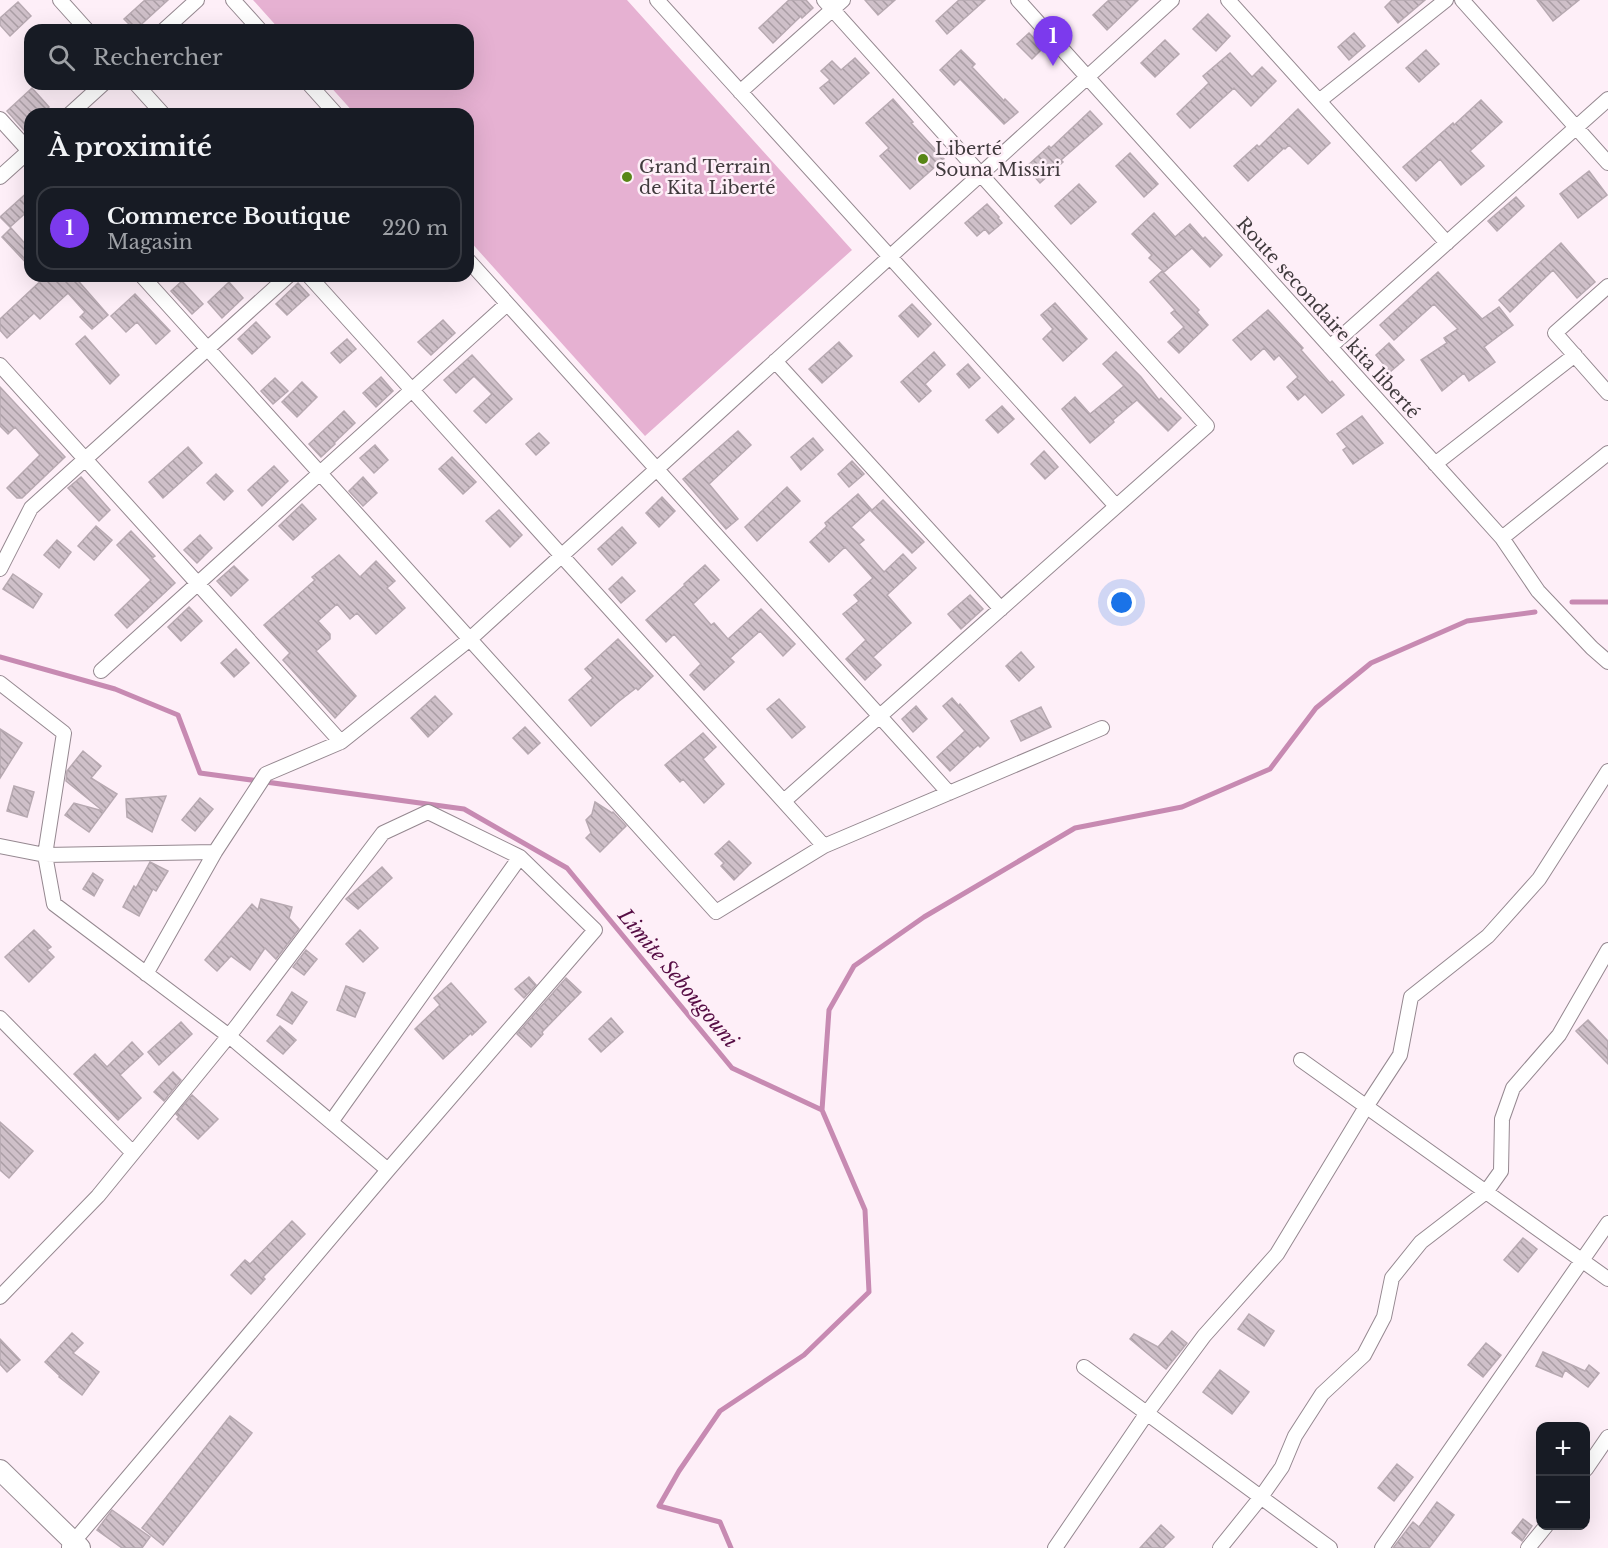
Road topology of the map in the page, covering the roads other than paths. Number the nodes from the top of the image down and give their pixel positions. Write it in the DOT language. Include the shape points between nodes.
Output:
graph roads {
  1 [pos="60,0"];
  2 [pos="197,0"];
  3 [pos="233,0"];
  4 [pos="657,0"];
  5 [pos="1018,0"];
  6 [pos="1172,0"];
  7 [pos="1228,0"];
  8 [pos="1446,0"];
  9 [pos="1462,0"];
  10 [pos="833,3"];
  11 [pos="82,24"];
  12 [pos="171,24"];
  13 [pos="255,24"];
  14 [pos="1087,77"];
  15 [pos="96,90"];
  16 [pos="141,90"];
  17 [pos="314,90"];
  18 [pos="740,92"];
  19 [pos="1608,99"];
  20 [pos="1319,101"];
  21 [pos="77,108"];
  22 [pos="158,108"];
  23 [pos="331,108"];
  24 [pos="0,119"];
  25 [pos="1576,128"];
  26 [pos="24,145"];
  27 [pos="24,156"];
  28 [pos="1608,164"];
  29 [pos="980,174"];
  30 [pos="0,177"];
  31 [pos="1447,243"];
  32 [pos="890,257"];
  33 [pos="474,267"];
  34 [pos="147,282"];
  35 [pos="281,282"];
  36 [pos="314,282"];
  37 [pos="1608,286"];
  38 [pos="507,304"];
  39 [pos="1330,347"];
  40 [pos="208,349"];
  41 [pos="1575,355"];
  42 [pos="775,361"];
  43 [pos="0,365"];
  44 [pos="412,390"];
  45 [pos="1608,393"];
  46 [pos="1608,453"];
  47 [pos="85,459"];
  48 [pos="1435,464"];
  49 [pos="657,469"];
  50 [pos="320,473"];
  51 [pos="1116,506"];
  52 [pos="1502,538"];
  53 [pos="562,555"];
  54 [pos="0,568"];
  55 [pos="197,584"];
  56 [pos="1001,609"];
  57 [pos="470,639"];
  58 [pos="1608,662"];
  59 [pos="101,670"];
  60 [pos="0,683"];
  61 [pos="880,716"];
  62 [pos="1102,728"];
  63 [pos="341,742"];
  64 [pos="1608,771"];
  65 [pos="949,793"];
  66 [pos="784,801"];
  67 [pos="0,846"];
  68 [pos="824,846"];
  69 [pos="215,852"];
  70 [pos="45,855"];
  71 [pos="520,857"];
  72 [pos="1608,950"];
  73 [pos="146,974"];
  74 [pos="0,1018"];
  75 [pos="229,1036"];
  76 [pos="1301,1060"];
  77 [pos="1366,1107"];
  78 [pos="331,1122"];
  79 [pos="133,1153"];
  80 [pos="388,1170"];
  81 [pos="1486,1192"];
  82 [pos="1608,1223"];
  83 [pos="1582,1261"];
  84 [pos="1608,1279"];
  85 [pos="0,1297"];
  86 [pos="1084,1367"];
  87 [pos="1147,1413"];
  88 [pos="1608,1437"];
  89 [pos="1590,1463"];
  90 [pos="0,1470"];
  91 [pos="1261,1497"];
  92 [pos="1543,1530"];
  93 [pos="74,1546"];
  94 [pos="1054,1548"];
  95 [pos="1220,1548"];
  96 [pos="1330,1548"];
  97 [pos="1382,1548"];
  98 [pos="1528,1548"];
  1 -- 11 [label="street"];
  2 -- 12 [label="street"];
  3 -- 13 [label="street"];
  4 -- 18 [label="street"];
  5 -- 14 [label="street, Route secondaire kita liberté"];
  6 -- 14 [label="street"];
  7 -- 20 [label="street"];
  8 -- 20 [label="street"];
  9 -- 25 [label="street"];
  10 -- 18 [label="street"];
  10 -- 29 [label="street"];
  14 -- 29 [label="street"];
  14 -- 39 [label="street, Route secondaire kita liberté"];
  15 -- 21 [label="street"];
  16 -- 22 [label="street"];
  17 -- 23 [label="street"];
  18 -- 32 [label="street"];
  19 -- 25 [label="street"];
  20 -- 31 [label="street"];
  24 -- 26 [label="street"];
  25 -- 28 [label="street"];
  25 -- 31 [label="street"];
  27 -- 30 [label="street"];
  29 -- 32 [label="street"];
  29 -- 51 [label="street" via="1207,426"];
  31 -- 39 [label="street"];
  32 -- 42 [label="street"];
  32 -- 51 [label="street"];
  33 -- 38 [label="street"];
  34 -- 40 [label="street"];
  35 -- 40 [label="street"];
  36 -- 44 [label="street"];
  37 -- 41 [label="street" via="1555,333"];
  38 -- 44 [label="street"];
  38 -- 49 [label="street"];
  39 -- 48 [label="street, Route secondaire kita liberté"];
  40 -- 47 [label="street"];
  40 -- 50 [label="street"];
  41 -- 45 [label="street"];
  41 -- 48 [label="street"];
  42 -- 49 [label="street"];
  42 -- 56 [label="street"];
  43 -- 47 [label="street"];
  44 -- 50 [label="street"];
  44 -- 53 [label="street"];
  46 -- 52 [label="street"];
  47 -- 54 [label="street" via="31,508"];
  47 -- 55 [label="street"];
  48 -- 52 [label="street, Route secondaire kita liberté"];
  49 -- 53 [label="street"];
  49 -- 61 [label="street"];
  50 -- 55 [label="street"];
  50 -- 57 [label="street"];
  51 -- 56 [label="street"];
  52 -- 58 [label="street, Route secondaire kita liberté" via="1538,591"];
  53 -- 57 [label="street"];
  53 -- 66 [label="street"];
  55 -- 59 [label="street"];
  55 -- 63 [label="street"];
  56 -- 61 [label="street"];
  57 -- 63 [label="street"];
  57 -- 68 [label="street" via="716,912"];
  60 -- 70 [label="street" via="64,732"];
  61 -- 65 [label="street"];
  61 -- 66 [label="street"];
  62 -- 65 [label="street"];
  63 -- 69 [label="street" via="266,774"];
  64 -- 77 [label="street" via="1539,879 1488,936 1410,998 1400,1055"];
  65 -- 68 [label="street"];
  66 -- 68 [label="street"];
  67 -- 70 [label="street"];
  69 -- 70 [label="street"];
  69 -- 73 [label="street"];
  70 -- 73 [label="street" via="54,904"];
  71 -- 75 [label="street" via="428,812 383,833"];
  71 -- 78 [label="street"];
  71 -- 80 [label="street" via="594,930"];
  72 -- 81 [label="street" via="1559,1035 1514,1088 1502,1119 1501,1171"];
  73 -- 75 [label="street"];
  74 -- 79 [label="street"];
  75 -- 78 [label="street"];
  75 -- 79 [label="street"];
  76 -- 77 [label="street"];
  77 -- 81 [label="street"];
  77 -- 87 [label="street" via="1277,1254 1204,1336"];
  78 -- 80 [label="street"];
  79 -- 85 [label="street" via="98,1196"];
  80 -- 93 [label="street"];
  81 -- 83 [label="street"];
  81 -- 91 [label="street" via="1422,1242 1392,1278 1384,1317 1364,1355 1322,1394"];
  82 -- 83 [label="street"];
  83 -- 84 [label="street"];
  83 -- 97 [label="street"];
  86 -- 87 [label="street"];
  87 -- 91 [label="street"];
  87 -- 94 [label="street"];
  88 -- 89 [label="street"];
  90 -- 93 [label="main road"];
  91 -- 95 [label="street"];
  91 -- 96 [label="street"];
  92 -- 98 [label="street"];
}
